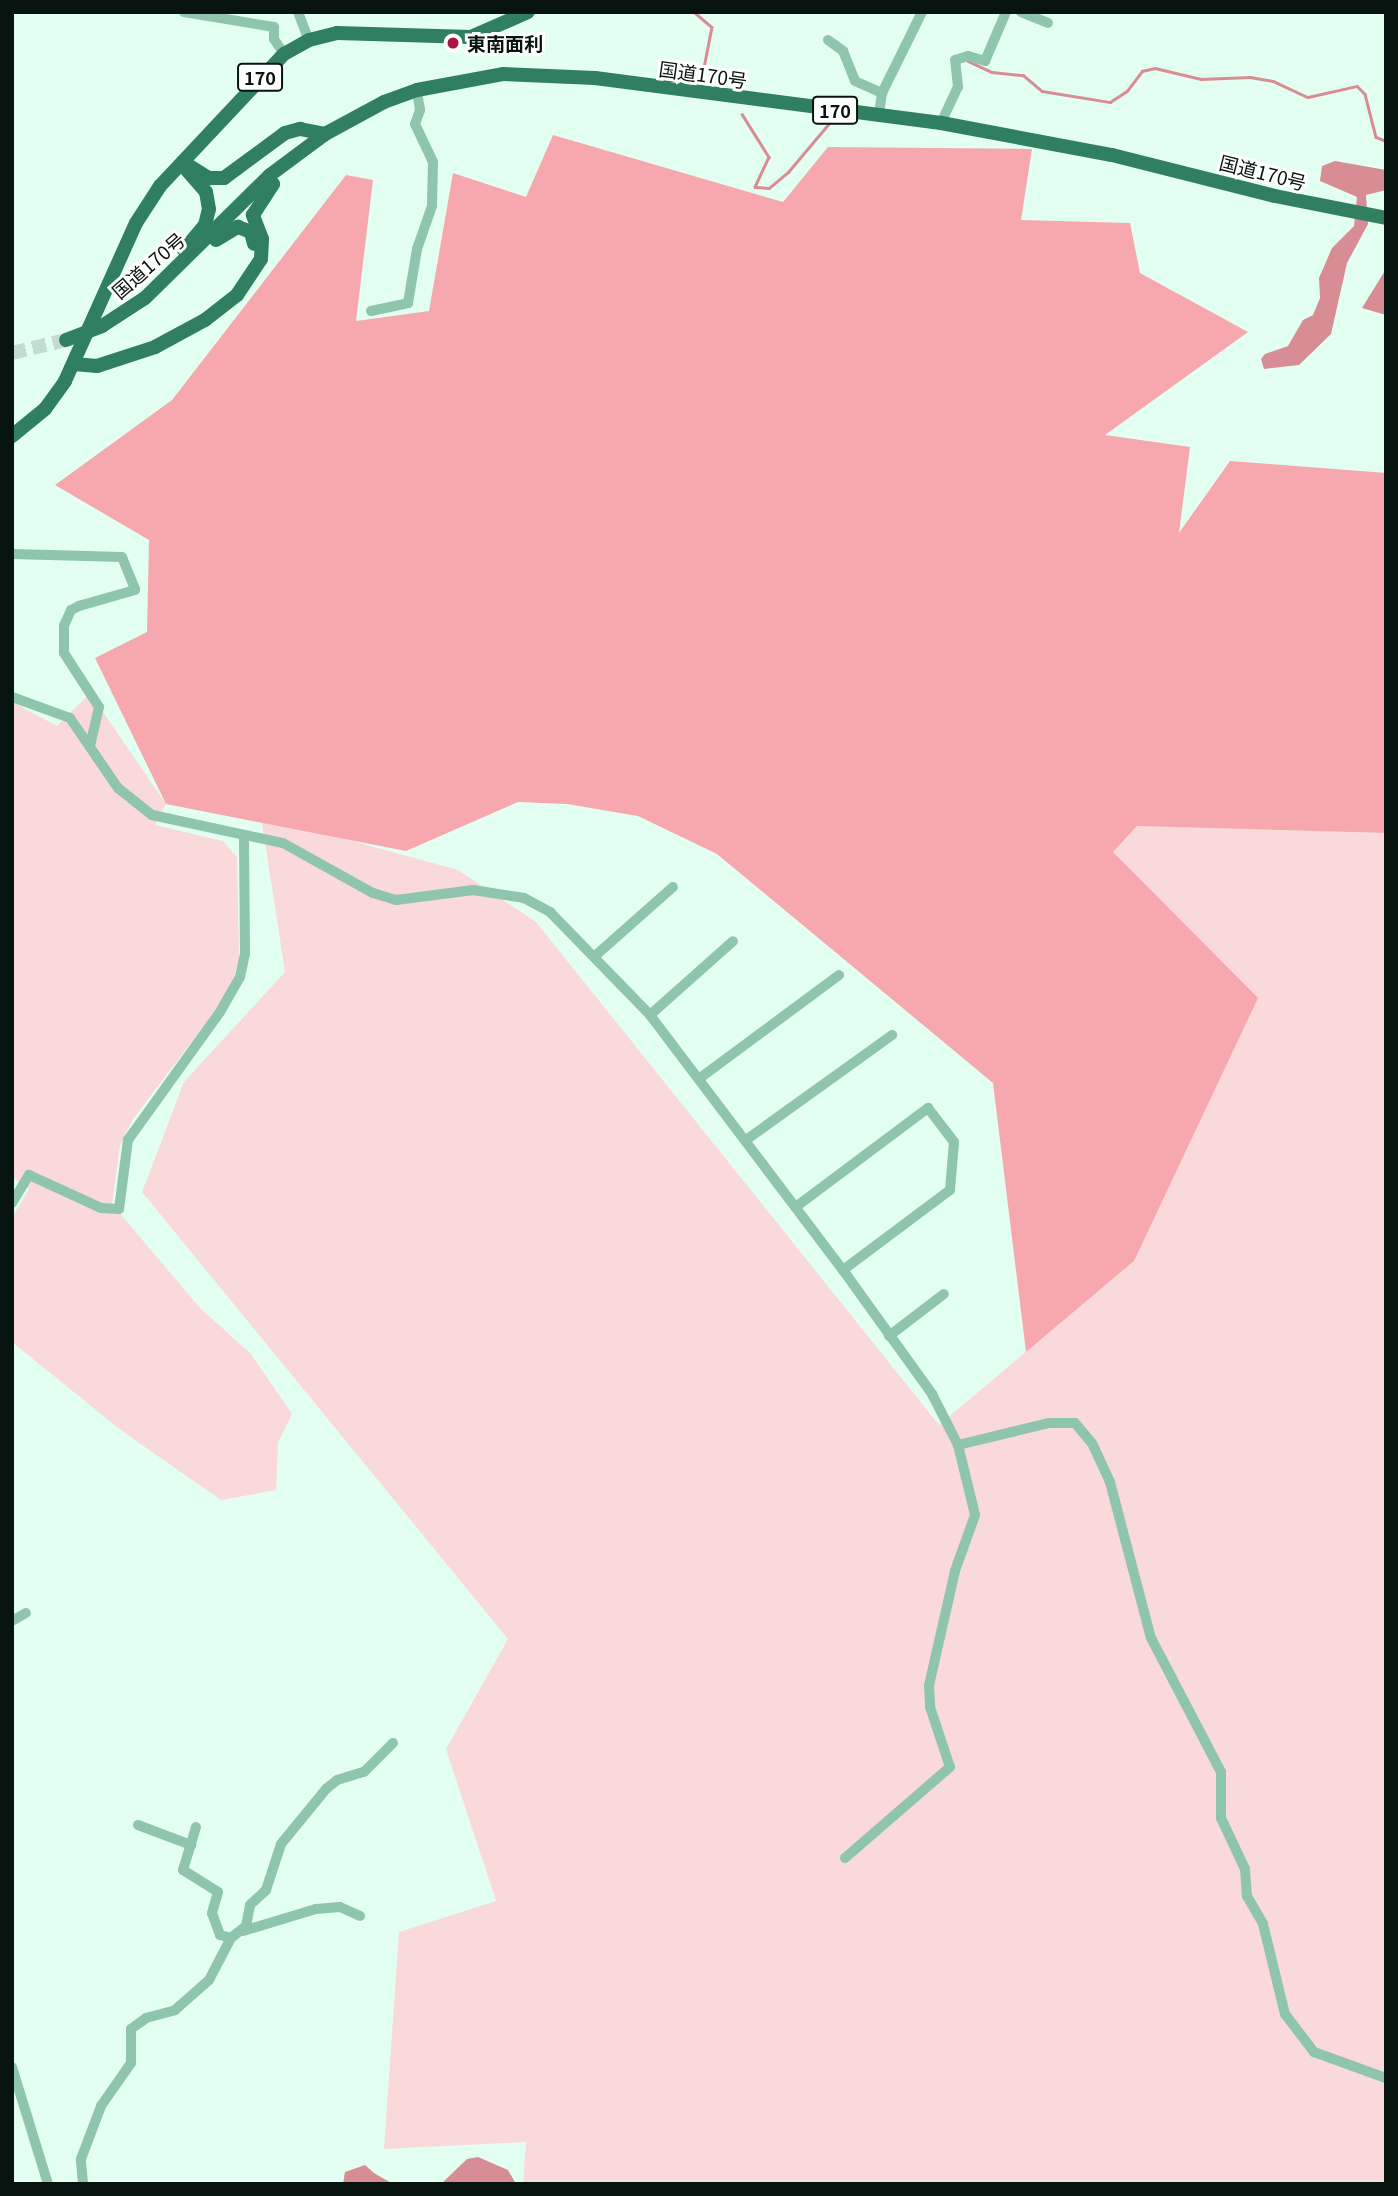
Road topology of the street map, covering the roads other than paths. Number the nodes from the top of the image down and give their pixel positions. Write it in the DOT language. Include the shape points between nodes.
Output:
graph roads {
  1 [pos="184,12"];
  2 [pos="298,12"];
  3 [pos="528,12"];
  4 [pos="922,12"];
  5 [pos="1006,12"];
  6 [pos="1021,12"];
  7 [pos="1048,23"];
  8 [pos="309,40"];
  9 [pos="828,40"];
  10 [pos="284,54"];
  11 [pos="417,90"];
  12 [pos="882,93"];
  13 [pos="878,114"];
  14 [pos="358,115"];
  15 [pos="941,122"];
  16 [pos="325,134"];
  17 [pos="184,162"];
  18 [pos="1379,217"];
  19 [pos="177,269"];
  20 [pos="159,285"];
  21 [pos="371,311"];
  22 [pos="66,340"];
  23 [pos="74,364"];
  24 [pos="12,436"];
  25 [pos="12,554"];
  26 [pos="12,697"];
  27 [pos="90,745"];
  28 [pos="244,835"];
  29 [pos="673,887"];
  30 [pos="733,942"];
  31 [pos="594,956"];
  32 [pos="839,975"];
  33 [pos="650,1015"];
  34 [pos="892,1035"];
  35 [pos="700,1078"];
  36 [pos="746,1140"];
  37 [pos="12,1203"];
  38 [pos="797,1206"];
  39 [pos="843,1270"];
  40 [pos="944,1294"];
  41 [pos="889,1336"];
  42 [pos="958,1445"];
  43 [pos="26,1613"];
  44 [pos="12,1621"];
  45 [pos="393,1743"];
  46 [pos="138,1825"];
  47 [pos="196,1828"];
  48 [pos="191,1845"];
  49 [pos="845,1858"];
  50 [pos="360,1916"];
  51 [pos="242,1930"];
  52 [pos="231,1938"];
  53 [pos="12,2067"];
  54 [pos="1386,2078"];
  55 [pos="48,2184"];
  56 [pos="83,2184"];
  1 -- 10 [label="street" via="274,27 274,39"];
  2 -- 8 [label="street"];
  3 -- 8 [label="highway, 国道170号 / 170" via="507,24 455,39 372,32"];
  4 -- 12 [label="street"];
  5 -- 15 [label="street" via="985,61 968,57 956,61 958,87"];
  6 -- 7 [label="street"];
  8 -- 10 [label="highway, 国道170号 / 170"];
  9 -- 12 [label="street" via="844,51 855,81"];
  10 -- 17 [label="highway, 国道170号 / 170"];
  11 -- 13 [label="highway, 国道170号 / 170" via="503,74 539,74"];
  11 -- 14 [label="highway, 国道170号 / 170"];
  11 -- 21 [label="street" via="420,110 415,124 433,162 432,206 417,249 408,303"];
  12 -- 13 [label="street"];
  13 -- 15 [label="highway, 国道170号 / 170"];
  14 -- 16 [label="highway, 国道170号 / 170"];
  14 -- 23 [label="highway" via="293,164 259,199 253,215 262,239 261,259 237,295 205,320 155,347 97,366"];
  15 -- 18 [label="highway, 国道170号 / 170" via="1112,155"];
  16 -- 17 [label="highway" via="300,129 285,133 224,178 209,178"];
  16 -- 19 [label="highway, 国道170号 / 170" via="270,175"];
  17 -- 20 [label="highway" via="206,192 208,217"];
  17 -- 23 [label="highway, 国道170号 / 170" via="136,223"];
  19 -- 20 [label="highway, 国道170号 / 170"];
  19 -- 23 [label="highway" via="195,260 230,229 251,232 254,247 246,273 214,305 153,341"];
  20 -- 22 [label="highway, 国道170号 / 170" via="119,316"];
  23 -- 24 [label="highway, 国道170号 / 170" via="45,409"];
  25 -- 27 [label="street" via="122,557 135,590 71,610 64,626 64,653 99,707"];
  26 -- 27 [label="street" via="69,718"];
  27 -- 28 [label="street" via="118,788 152,815"];
  28 -- 31 [label="street" via="283,843 373,893 396,900 473,890 524,898 550,912"];
  28 -- 37 [label="street" via="245,954 240,976 220,1012 128,1140 118,1209 101,1208 29,1175"];
  29 -- 31 [label="street"];
  30 -- 33 [label="street"];
  31 -- 33 [label="street"];
  32 -- 35 [label="street"];
  33 -- 35 [label="street"];
  34 -- 36 [label="street"];
  35 -- 36 [label="street"];
  36 -- 38 [label="street"];
  38 -- 39 [label="street"];
  38 -- 39 [label="street" via="928,1108 954,1142 950,1190"];
  39 -- 41 [label="street"];
  40 -- 41 [label="street"];
  41 -- 42 [label="street" via="932,1394"];
  42 -- 49 [label="street" via="975,1515 955,1571 929,1685 930,1707 950,1768"];
  42 -- 54 [label="street" via="1049,1423 1074,1423 1092,1443 1110,1482 1150,1638 1221,1772 1221,1818 1245,1869 1247,1896 1263,1924 1285,2014 1314,2052"];
  43 -- 44 [label="street"];
  45 -- 51 [label="street" via="363,1772 337,1780 326,1789 281,1844 266,1890 250,1905"];
  46 -- 48 [label="street"];
  47 -- 48 [label="street"];
  48 -- 52 [label="street" via="184,1870 218,1892 212,1913 220,1935"];
  50 -- 51 [label="street" via="340,1907 316,1909"];
  51 -- 52 [label="street"];
  52 -- 56 [label="street" via="209,1980 180,2006 146,2018 131,2029 127,2043 131,2063 102,2105 81,2159"];
  53 -- 55 [label="street"];
}
